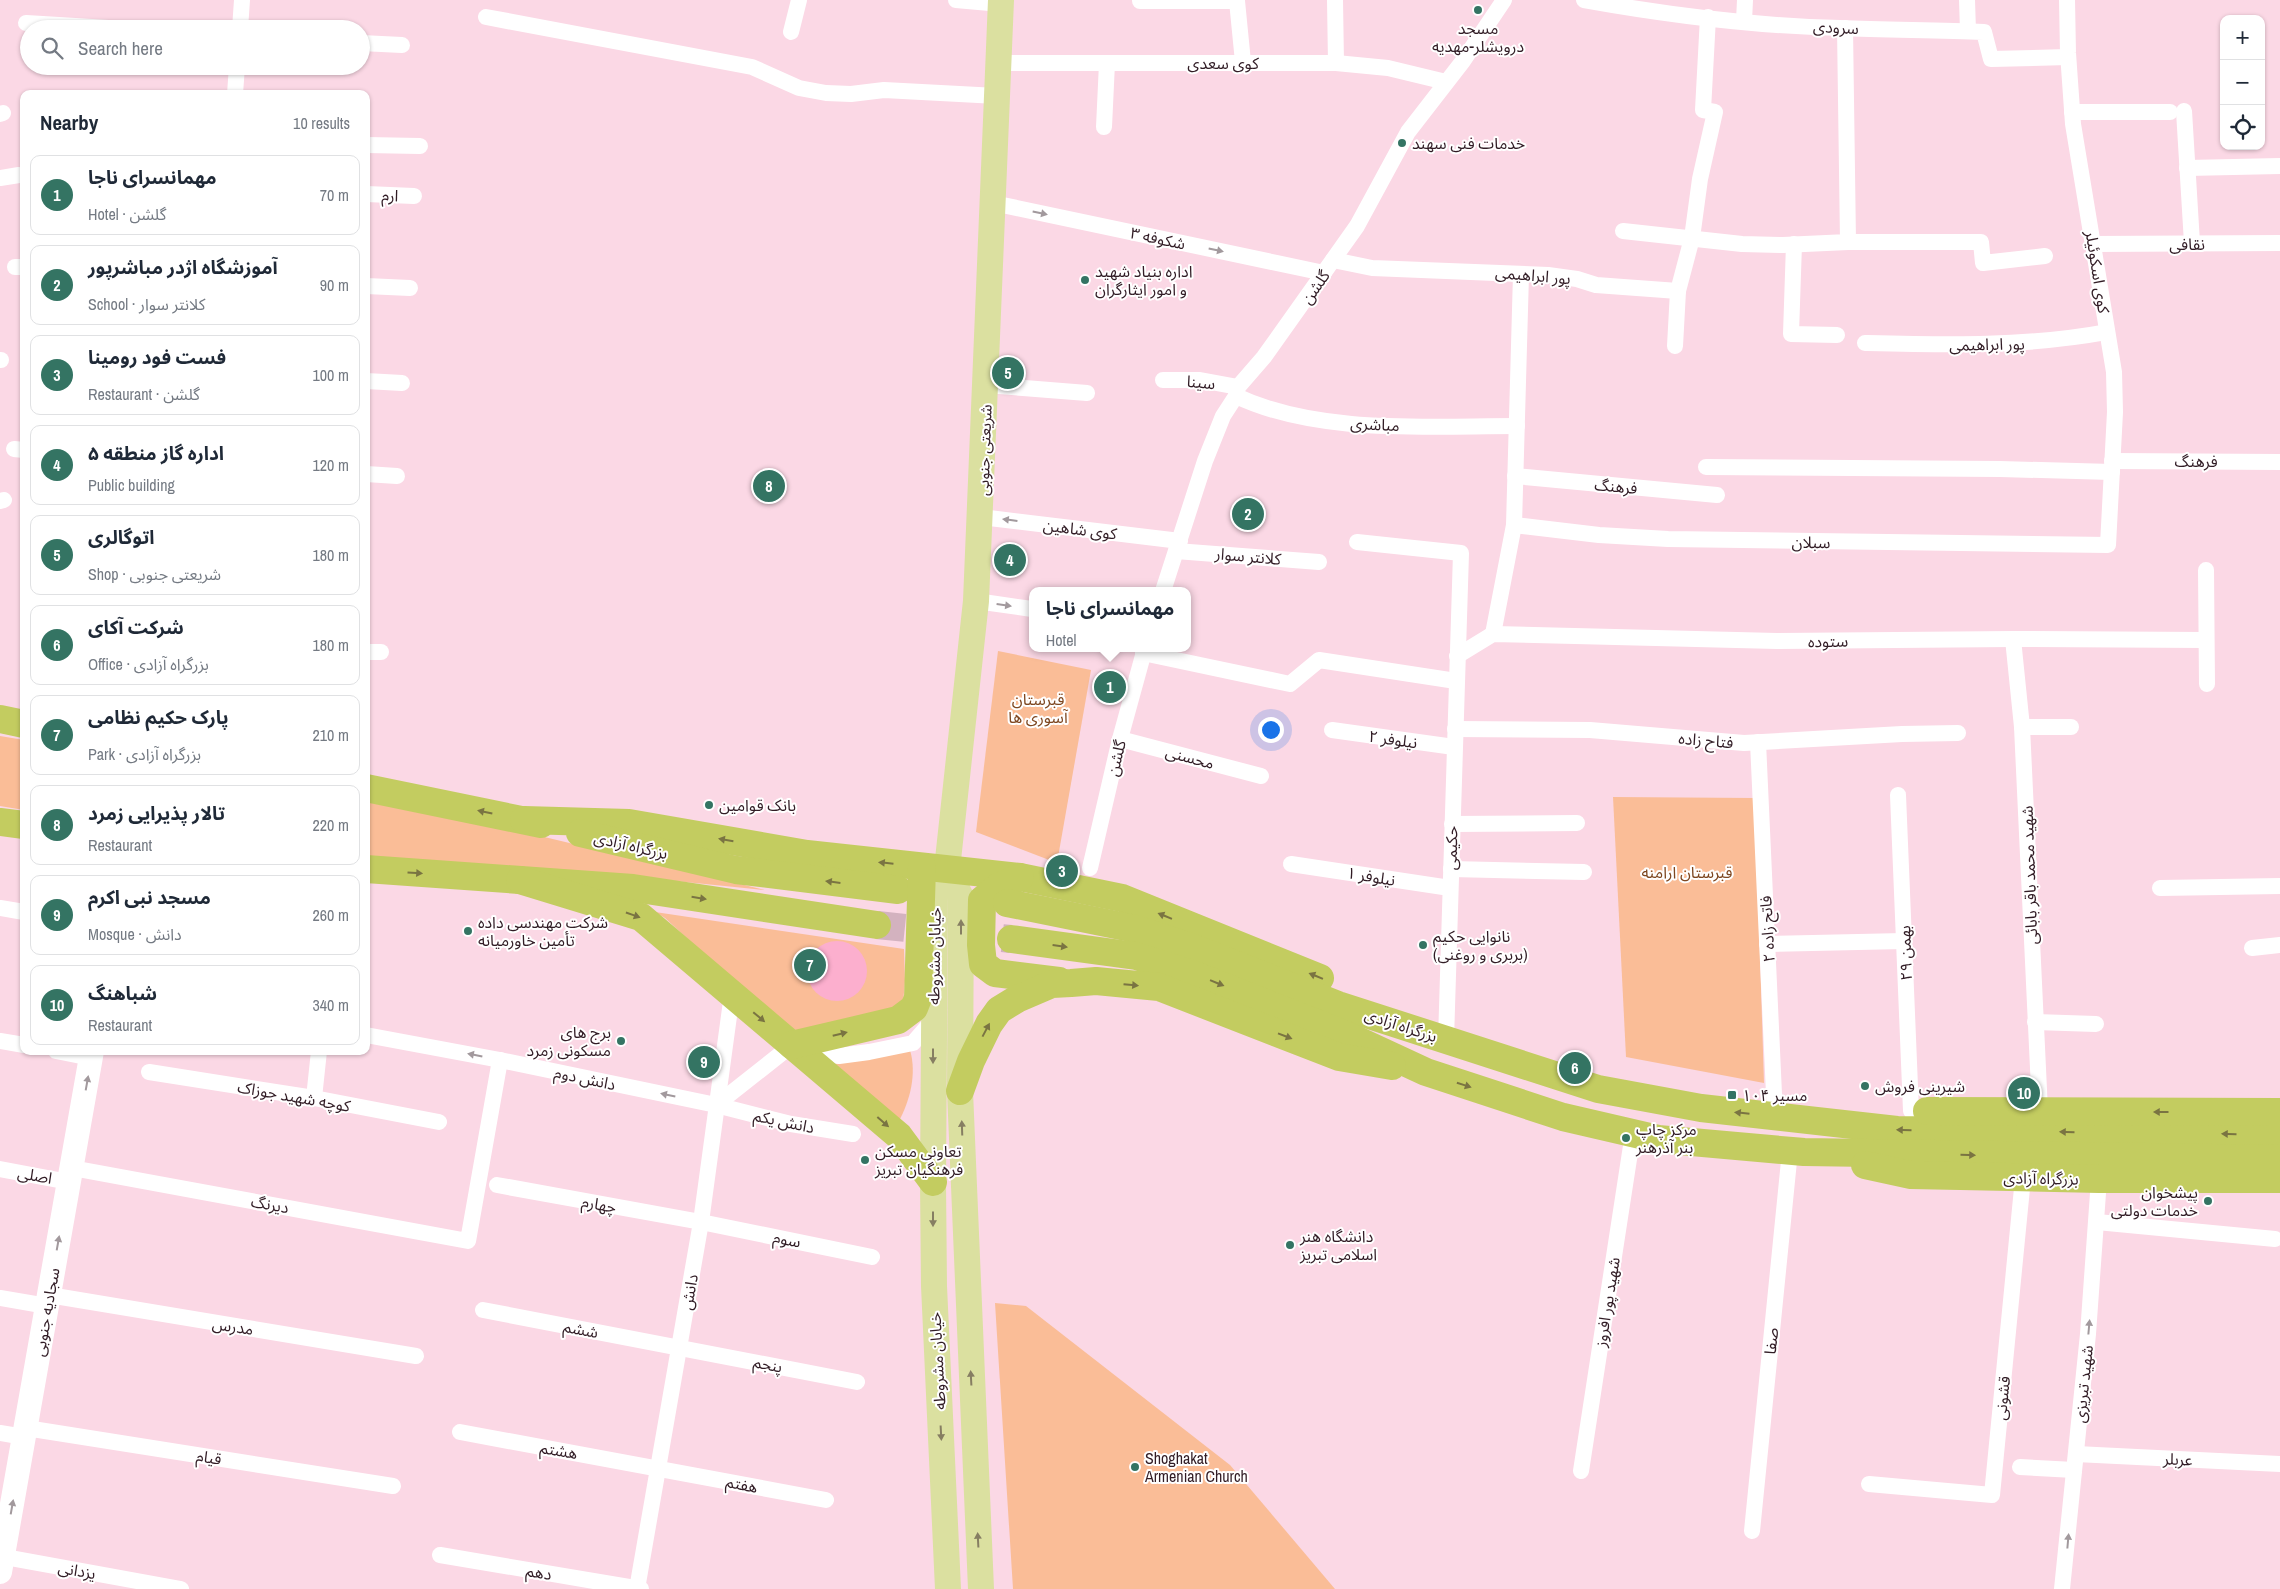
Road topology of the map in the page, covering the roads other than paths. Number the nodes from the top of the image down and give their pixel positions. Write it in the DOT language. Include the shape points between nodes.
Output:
graph roads {
  1 [pos="242,0"];
  2 [pos="799,0"];
  3 [pos="956,0"];
  4 [pos="1336,0"];
  5 [pos="1504,0"];
  6 [pos="1584,0"];
  7 [pos="1745,0"];
  8 [pos="1967,0"];
  9 [pos="2067,0"];
  10 [pos="1140,1"];
  11 [pos="1001,2"];
  12 [pos="486,17"];
  13 [pos="1708,17"];
  14 [pos="241,20"];
  15 [pos="1744,21"];
  16 [pos="1845,28"];
  17 [pos="1968,31"];
  18 [pos="791,32"];
  19 [pos="370,43"];
  20 [pos="402,45"];
  21 [pos="2068,57"];
  22 [pos="1243,62"];
  23 [pos="998,63"];
  24 [pos="1107,63"];
  25 [pos="1336,63"];
  26 [pos="236,75"];
  27 [pos="1446,82"];
  28 [pos="235,90"];
  29 [pos="997,96"];
  30 [pos="2072,112"];
  31 [pos="1104,127"];
  32 [pos="370,145"];
  33 [pos="420,146"];
  34 [pos="2280,166"];
  35 [pos="2187,168"];
  36 [pos="19,175"];
  37 [pos="0,178"];
  38 [pos="370,194"];
  39 [pos="414,196"];
  40 [pos="993,203"];
  41 [pos="1623,231"];
  42 [pos="1692,238"];
  43 [pos="1848,242"];
  44 [pos="2192,243"];
  45 [pos="2280,243"];
  46 [pos="1794,244"];
  47 [pos="2093,244"];
  48 [pos="2046,256"];
  49 [pos="1329,267"];
  50 [pos="1521,274"];
  51 [pos="370,286"];
  52 [pos="410,288"];
  53 [pos="1678,291"];
  54 [pos="2107,332"];
  55 [pos="1837,335"];
  56 [pos="1865,343"];
  57 [pos="1675,346"];
  58 [pos="1163,380"];
  59 [pos="370,381"];
  60 [pos="402,383"];
  61 [pos="986,385"];
  62 [pos="1237,392"];
  63 [pos="1087,393"];
  64 [pos="1517,426"];
  65 [pos="2280,462"];
  66 [pos="1706,467"];
  67 [pos="2112,467"];
  68 [pos="370,474"];
  69 [pos="396,476"];
  70 [pos="1515,476"];
  71 [pos="1717,495"];
  72 [pos="981,517"];
  73 [pos="1514,525"];
  74 [pos="1357,542"];
  75 [pos="2108,545"];
  76 [pos="1178,546"];
  77 [pos="1319,562"];
  78 [pos="2206,570"];
  79 [pos="1164,587"];
  80 [pos="976,601"];
  81 [pos="1029,609"];
  82 [pos="1493,634"];
  83 [pos="2013,639"];
  84 [pos="2206,640"];
  85 [pos="1144,652"];
  86 [pos="1148,652"];
  87 [pos="1457,656"];
  88 [pos="1456,681"];
  89 [pos="2207,684"];
  90 [pos="0,719"];
  91 [pos="20,723"];
  92 [pos="2022,727"];
  93 [pos="2071,727"];
  94 [pos="1455,729"];
  95 [pos="1332,730"];
  96 [pos="1958,733"];
  97 [pos="1120,739"];
  98 [pos="1758,742"];
  99 [pos="1454,747"];
  100 [pos="1260,776"];
  101 [pos="370,789"];
  102 [pos="1898,795"];
  103 [pos="0,822"];
  104 [pos="1577,823"];
  105 [pos="20,824"];
  106 [pos="1452,824"];
  107 [pos="1291,864"];
  108 [pos="1090,868"];
  109 [pos="370,869"];
  110 [pos="1451,869"];
  111 [pos="1584,872"];
  112 [pos="1020,877"];
  113 [pos="520,880"];
  114 [pos="925,880"];
  115 [pos="2280,886"];
  116 [pos="1450,888"];
  117 [pos="2160,888"];
  118 [pos="983,900"];
  119 [pos="0,908"];
  120 [pos="20,911"];
  121 [pos="877,925"];
  122 [pos="1011,939"];
  123 [pos="1904,941"];
  124 [pos="1768,944"];
  125 [pos="2280,945"];
  126 [pos="2252,948"];
  127 [pos="926,952"];
  128 [pos="971,956"];
  129 [pos="1071,983"];
  130 [pos="732,994"];
  131 [pos="933,1020"];
  132 [pos="2035,1022"];
  133 [pos="2096,1024"];
  134 [pos="1403,1026"];
  135 [pos="370,1036"];
  136 [pos="1446,1040"];
  137 [pos="0,1041"];
  138 [pos="20,1044"];
  139 [pos="792,1045"];
  140 [pos="92,1055"];
  141 [pos="319,1055"];
  142 [pos="500,1060"];
  143 [pos="149,1072"];
  144 [pos="1426,1072"];
  145 [pos="960,1091"];
  146 [pos="314,1098"];
  147 [pos="716,1105"];
  148 [pos="2040,1111"];
  149 [pos="1911,1112"];
  150 [pos="1775,1116"];
  151 [pos="1803,1119"];
  152 [pos="439,1122"];
  153 [pos="1633,1133"];
  154 [pos="853,1134"];
  155 [pos="2279,1136"];
  156 [pos="1797,1151"];
  157 [pos="0,1169"];
  158 [pos="70,1175"];
  159 [pos="2023,1178"];
  160 [pos="2099,1179"];
  161 [pos="2280,1179"];
  162 [pos="933,1182"];
  163 [pos="497,1186"];
  164 [pos="702,1222"];
  165 [pos="2097,1222"];
  166 [pos="2275,1239"];
  167 [pos="872,1256"];
  168 [pos="0,1298"];
  169 [pos="48,1301"];
  170 [pos="483,1310"];
  171 [pos="680,1347"];
  172 [pos="416,1356"];
  173 [pos="857,1382"];
  174 [pos="25,1432"];
  175 [pos="460,1432"];
  176 [pos="0,1433"];
  177 [pos="2075,1462"];
  178 [pos="2280,1464"];
  179 [pos="2020,1467"];
  180 [pos="658,1468"];
  181 [pos="1581,1471"];
  182 [pos="1869,1484"];
  183 [pos="393,1486"];
  184 [pos="826,1500"];
  185 [pos="1752,1531"];
  186 [pos="440,1555"];
  187 [pos="1,1562"];
  188 [pos="181,1589"];
  189 [pos="638,1589"];
  190 [pos="948,1589"];
  191 [pos="980,1589"];
  192 [pos="2062,1589"];
  1 -- 14 [label="street"];
  2 -- 18 [label="street"];
  3 -- 11 [label="street"];
  4 -- 25 [label="street"];
  5 -- 27 [label="street, گلشن"];
  6 -- 13 [label="street, سرودی"];
  7 -- 15 [label="street"];
  8 -- 17 [label="street"];
  9 -- 21 [label="street, کوی اسکوئیلر"];
  10 -- 22 [label="street" via="1237,1"];
  11 -- 23 [label="main road, شریعتی جنوبی"];
  12 -- 29 [label="street" via="752,67 799,88 826,93 884,90"];
  13 -- 15 [label="street, سرودی"];
  13 -- 42 [label="street" via="1703,110 1715,112 1700,180"];
  15 -- 16 [label="street, سرودی"];
  16 -- 17 [label="street, سرودی"];
  16 -- 43 [label="street"];
  17 -- 21 [label="street, سرودی" via="1984,32 1991,59"];
  19 -- 20 [label="street"];
  21 -- 30 [label="street, کوی اسکوئیلر"];
  22 -- 24 [label="street, کوی سعدی"];
  22 -- 25 [label="street, کوی سعدی"];
  23 -- 24 [label="street, کوی سعدی"];
  23 -- 29 [label="main road, شریعتی جنوبی"];
  24 -- 31 [label="street"];
  25 -- 27 [label="street, کوی سعدی" via="1388,68"];
  26 -- 28 [label="street"];
  27 -- 49 [label="street, گلشن" via="1408,132 1357,226"];
  29 -- 40 [label="main road, شریعتی جنوبی"];
  30 -- 35 [label="street" via="2177,112"];
  30 -- 47 [label="street, کوی اسکوئیلر"];
  32 -- 33 [label="street"];
  34 -- 35 [label="street"];
  35 -- 44 [label="street"];
  36 -- 37 [label="street"];
  38 -- 39 [label="street, ارم"];
  40 -- 49 [label="street, شکوفه ۳, one-way"];
  40 -- 61 [label="main road, شریعتی جنوبی"];
  41 -- 42 [label="street"];
  42 -- 46 [label="street" via="1742,244"];
  42 -- 53 [label="street"];
  43 -- 46 [label="street"];
  43 -- 48 [label="street" via="1981,242 1983,263"];
  44 -- 45 [label="street, نقافی"];
  44 -- 47 [label="street, نقافی"];
  46 -- 55 [label="street" via="1791,334"];
  47 -- 54 [label="street, کوی اسکوئیلر"];
  49 -- 50 [label="street, پور ابراهیمی"];
  49 -- 62 [label="street, گلشن"];
  50 -- 53 [label="street, پور ابراهیمی" via="1577,279 1596,285"];
  50 -- 64 [label="street"];
  51 -- 52 [label="street"];
  53 -- 57 [label="street"];
  54 -- 56 [label="street, پور ابراهیمی" via="2007,345"];
  54 -- 67 [label="street, کوی اسکوئیلر" via="2114,372"];
  58 -- 62 [label="street, سینا" via="1200,380"];
  59 -- 60 [label="street"];
  61 -- 63 [label="street"];
  61 -- 72 [label="main road, شریعتی جنوبی"];
  62 -- 64 [label="street, مباشری" via="1255,405 1280,412 1349,423"];
  62 -- 76 [label="street, گلشن" via="1223,416 1205,461"];
  64 -- 70 [label="street"];
  65 -- 67 [label="street, فرهنگ"];
  66 -- 67 [label="street, فرهنگ"];
  67 -- 75 [label="street, کوی اسکوئیلر"];
  68 -- 69 [label="street"];
  70 -- 71 [label="street, فرهنگ"];
  70 -- 73 [label="street"];
  76 -- 72 [label="street, کوی شاهین, one-way"];
  72 -- 80 [label="main road, شریعتی جنوبی"];
  73 -- 75 [label="street, سبلان" via="1599,535 1678,539"];
  73 -- 82 [label="street"];
  74 -- 87 [label="street, حکیمی" via="1460,553"];
  76 -- 77 [label="street, کلانتر سوار"];
  76 -- 79 [label="street, گلشن"];
  78 -- 84 [label="street"];
  80 -- 81 [label="street, one-way"];
  80 -- 114 [label="main road, شریعتی جنوبی"];
  82 -- 83 [label="street, ستوده" via="1777,641"];
  82 -- 87 [label="street"];
  83 -- 84 [label="street, ستوده"];
  83 -- 92 [label="street, شهید محمد باقر بابائی"];
  84 -- 89 [label="street"];
  85 -- 97 [label="street, گلشن"];
  86 -- 88 [label="street" via="1290,684 1319,660"];
  87 -- 88 [label="street, حکیمی"];
  88 -- 94 [label="street, حکیمی"];
  90 -- 91 [label="highway"];
  92 -- 93 [label="street"];
  92 -- 132 [label="street, شهید محمد باقر بابائی"];
  94 -- 98 [label="street, فتاح زاده" via="1590,730"];
  94 -- 99 [label="street, حکیمی"];
  95 -- 99 [label="street, نیلوفر ۲"];
  96 -- 98 [label="street, فتاح زاده"];
  97 -- 100 [label="street, محسنی"];
  97 -- 108 [label="street, گلشن"];
  98 -- 124 [label="street, فاتح زاده ۲"];
  99 -- 106 [label="street, حکیمی"];
  114 -- 101 [label="highway, بزرگراه آزادی, one-way" via="736,870 524,820"];
  102 -- 123 [label="street, ۲۹ بهمن"];
  103 -- 105 [label="highway"];
  104 -- 106 [label="street"];
  106 -- 110 [label="street, حکیمی"];
  107 -- 116 [label="street, نیلوفر ۱"];
  109 -- 113 [label="highway, one-way"];
  110 -- 111 [label="street"];
  110 -- 116 [label="street, حکیمی"];
  112 -- 114 [label="highway, بزرگراه آزادی"];
  112 -- 118 [label="highway" via="998,886"];
  134 -- 112 [label="highway, بزرگراه آزادی, one-way" via="1343,987 1122,898"];
  113 -- 121 [label="highway, one-way" via="633,888"];
  113 -- 130 [label="highway, one-way" via="641,917"];
  114 -- 118 [label="main road, خیابان مشروطه"];
  114 -- 127 [label="highway"];
  115 -- 117 [label="street"];
  116 -- 136 [label="street, حکیمی"];
  118 -- 128 [label="highway"];
  118 -- 134 [label="highway, بزرگراه آزادی" via="1136,929"];
  119 -- 120 [label="street"];
  122 -- 144 [label="highway, بزرگراه آزادی, one-way" via="1145,958 1344,1034"];
  123 -- 124 [label="street"];
  123 -- 149 [label="street, ۲۹ بهمن"];
  124 -- 150 [label="street, فاتح زاده ۲"];
  125 -- 126 [label="street"];
  127 -- 131 [label="main road, خیابان مشروطه"];
  139 -- 127 [label="highway, one-way" via="898,1020 914,1008"];
  128 -- 129 [label="highway" via="995,973"];
  128 -- 145 [label="main road, خیابان مشروطه"];
  129 -- 144 [label="highway, one-way" via="1159,987 1339,1058"];
  145 -- 129 [label="highway, one-way" via="970,1061 999,1010 1052,984"];
  130 -- 139 [label="highway, one-way"];
  130 -- 147 [label="street, دانش"];
  131 -- 139 [label="street" via="913,1043 869,1052 825,1055"];
  131 -- 162 [label="main road, خیابان مشروطه, one-way"];
  132 -- 133 [label="street"];
  132 -- 148 [label="street, شهید محمد باقر بابائی"];
  134 -- 136 [label="highway, بزرگراه آزادی"];
  142 -- 135 [label="street, دانش دوم, one-way"];
  150 -- 136 [label="highway, بزرگراه آزادی, one-way" via="1701,1108 1598,1089"];
  137 -- 138 [label="street"];
  139 -- 147 [label="street"];
  139 -- 162 [label="highway, one-way" via="899,1136"];
  158 -- 140 [label="street, سجادیه جنوبی, one-way"];
  141 -- 146 [label="street"];
  147 -- 142 [label="street, دانش دوم, one-way"];
  142 -- 158 [label="street, دیرنگ" via="468,1241"];
  143 -- 146 [label="street, کوچه شهید جوزاک"];
  144 -- 153 [label="highway, بزرگراه آزادی, one-way" via="1563,1117"];
  191 -- 145 [label="main road, خیابان مشروطه, one-way"];
  146 -- 152 [label="street, کوچه شهید جوزاک"];
  147 -- 154 [label="street, دانش یکم" via="791,1124"];
  147 -- 164 [label="street, دانش"];
  148 -- 149 [label="highway, بزرگراه آزادی"];
  155 -- 148 [label="highway, بزرگراه آزادی, one-way"];
  149 -- 151 [label="highway, بزرگراه آزادی"];
  150 -- 151 [label="highway, بزرگراه آزادی"];
  155 -- 151 [label="highway, بزرگراه آزادی, one-way" via="1897,1130"];
  153 -- 156 [label="highway, بزرگراه آزادی" via="1658,1139"];
  153 -- 181 [label="street, شهید پور افروز"];
  156 -- 155 [label="highway, بزرگراه آزادی, one-way"];
  156 -- 159 [label="highway, بزرگراه آزادی" via="1911,1175"];
  156 -- 185 [label="street, صفا"];
  157 -- 158 [label="street, اصلی"];
  169 -- 158 [label="street, سجادیه جنوبی, one-way"];
  159 -- 160 [label="highway, بزرگراه آزادی"];
  159 -- 182 [label="street, قشونی" via="1992,1495"];
  160 -- 161 [label="highway, بزرگراه آزادی"];
  160 -- 165 [label="street, شهید تبریزی"];
  162 -- 190 [label="main road, خیابان مشروطه, one-way" via="934,1286"];
  163 -- 164 [label="street, چهارم"];
  164 -- 167 [label="street, سوم"];
  164 -- 171 [label="street, دانش"];
  165 -- 166 [label="street"];
  177 -- 165 [label="street, شهید تبریزی, one-way"];
  168 -- 169 [label="street, مدرس"];
  169 -- 172 [label="street, مدرس"];
  169 -- 174 [label="street, سجادیه جنوبی"];
  170 -- 171 [label="street, ششم"];
  171 -- 173 [label="street, پنجم"];
  171 -- 180 [label="street, دانش"];
  174 -- 176 [label="street, قیام"];
  174 -- 183 [label="street, قیام"];
  187 -- 174 [label="street, سجادیه جنوبی, one-way"];
  175 -- 180 [label="street, هشتم"];
  177 -- 178 [label="street, عربلر"];
  177 -- 179 [label="street, عربلر"];
  192 -- 177 [label="street, شهید تبریزی, one-way"];
  180 -- 184 [label="street, هفتم"];
  180 -- 189 [label="street, دانش"];
  186 -- 189 [label="street, دهم"];
  187 -- 188 [label="street, یزدانی"];
}
